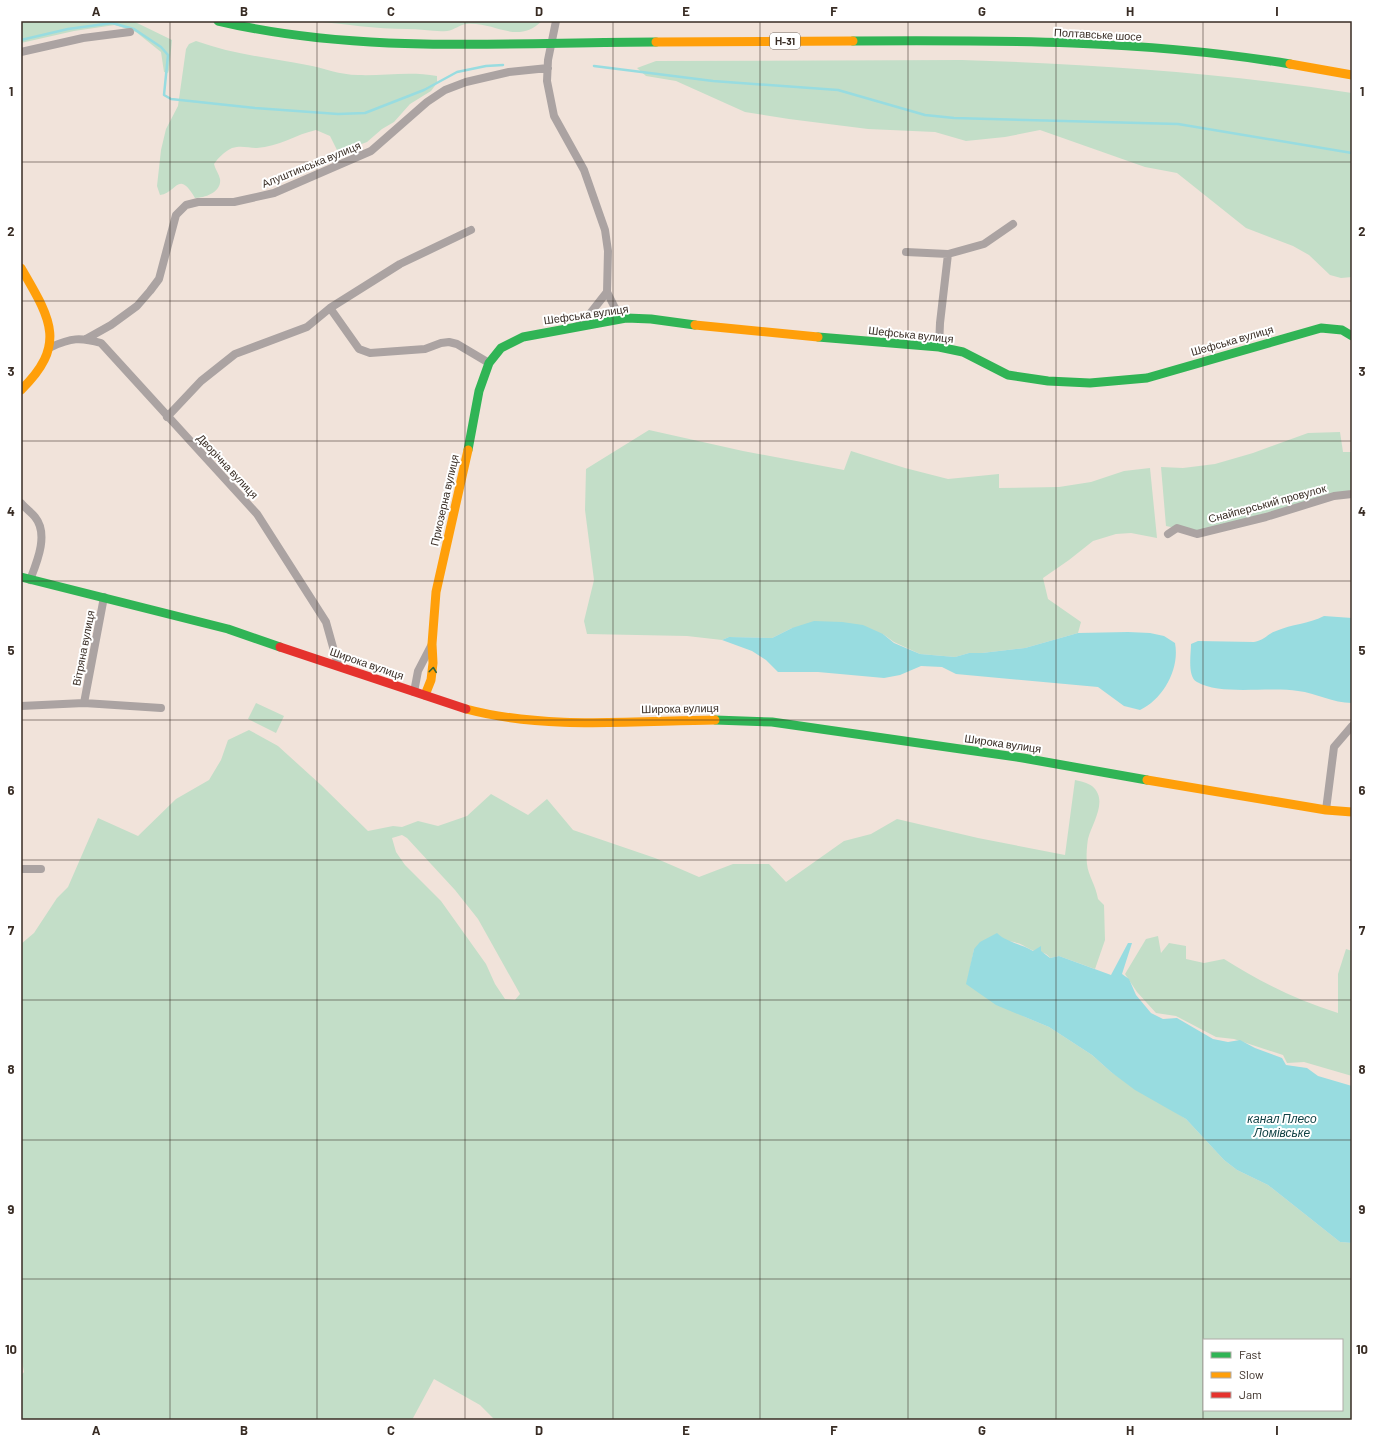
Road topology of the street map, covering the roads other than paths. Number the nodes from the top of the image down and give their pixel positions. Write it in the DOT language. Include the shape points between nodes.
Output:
graph roads {
  1 [pos="218,21"];
  2 [pos="556,21"];
  3 [pos="130,32"];
  4 [pos="552,42"];
  5 [pos="21,52"];
  6 [pos="548,68"];
  7 [pos="1352,75"];
  8 [pos="1013,224"];
  9 [pos="471,230"];
  10 [pos="906,252"];
  11 [pos="948,254"];
  12 [pos="21,268"];
  13 [pos="607,292"];
  14 [pos="330,308"];
  15 [pos="626,318"];
  16 [pos="575,327"];
  17 [pos="1352,336"];
  18 [pos="86,339"];
  19 [pos="51,347"];
  20 [pos="939,348"];
  21 [pos="489,363"];
  22 [pos="21,390"];
  23 [pos="167,417"];
  24 [pos="1352,494"];
  25 [pos="21,504"];
  26 [pos="1168,534"];
  27 [pos="21,577"];
  28 [pos="30,580"];
  29 [pos="104,597"];
  30 [pos="432,644"];
  31 [pos="338,665"];
  32 [pos="414,692"];
  33 [pos="425,695"];
  34 [pos="84,703"];
  35 [pos="21,706"];
  36 [pos="161,708"];
  37 [pos="1352,726"];
  38 [pos="1326,810"];
  39 [pos="1352,812"];
  40 [pos="21,869"];
  41 [pos="41,869"];
  1 -- 4 [label="main road, Полтавське шосе / Н-31" via="274,32 352,41 424,44"];
  2 -- 4 [label="street"];
  3 -- 5 [label="street" via="83,38"];
  4 -- 6 [label="street"];
  4 -- 7 [label="main road, Полтавське шосе / Н-31" via="1002,41 1177,50"];
  6 -- 13 [label="street" via="546,81 554,116 584,170 605,230 608,251"];
  6 -- 18 [label="street, Алуштинська вулиця" via="509,72 466,82 445,90 427,102 371,152 274,193 234,202 198,202 186,205 176,215 158,279 150,291 122,318"];
  8 -- 11 [label="street" via="984,244"];
  9 -- 14 [label="street" via="400,264"];
  10 -- 11 [label="street"];
  11 -- 20 [label="street"];
  12 -- 19 [label="main road" via="47,317"];
  13 -- 15 [label="street" via="615,308"];
  13 -- 16 [label="street" via="585,320"];
  14 -- 21 [label="street" via="359,349 364,352 425,349 449,342"];
  14 -- 23 [label="street" via="307,328 235,354 201,381"];
  15 -- 16 [label="main road, Шефська вулиця"];
  15 -- 20 [label="main road, Шефська вулиця"];
  16 -- 21 [label="main road, Шефська вулиця" via="523,337 501,348"];
  17 -- 20 [label="main road, Шефська вулиця" via="1342,330 1321,328 1147,378 1090,383 1048,381 1008,375 963,352"];
  18 -- 19 [label="street, Дворічна вулиця" via="69,339"];
  18 -- 23 [label="street, Дворічна вулиця" via="101,343"];
  19 -- 22 [label="main road" via="40,370"];
  21 -- 30 [label="main road, Приозерна вулиця" via="479,392 436,592"];
  23 -- 31 [label="street, Дворічна вулиця" via="257,514 326,622"];
  24 -- 26 [label="street, Снайперський провулок" via="1334,496 1273,515 1197,534 1177,528"];
  25 -- 28 [label="street" via="36,518 40,530 41,544"];
  27 -- 28 [label="main road, Широка вулиця"];
  28 -- 29 [label="main road, Широка вулиця"];
  29 -- 31 [label="main road, Широка вулиця" via="228,630"];
  29 -- 34 [label="street, Вітряна вулиця"];
  30 -- 32 [label="street" via="421,664"];
  33 -- 30 [label="main road, Приозерна вулиця, one-way" via="432,674"];
  31 -- 32 [label="main road, Широка вулиця"];
  32 -- 33 [label="main road, Широка вулиця"];
  33 -- 38 [label="main road, Широка вулиця" via="490,715 518,719 558,722 726,720 796,725 1024,758"];
  34 -- 35 [label="street, Вітряна вулиця"];
  34 -- 36 [label="street, Вітряна вулиця"];
  37 -- 38 [label="street" via="1334,748"];
  38 -- 39 [label="main road, Широка вулиця"];
  40 -- 41 [label="street"];
}
